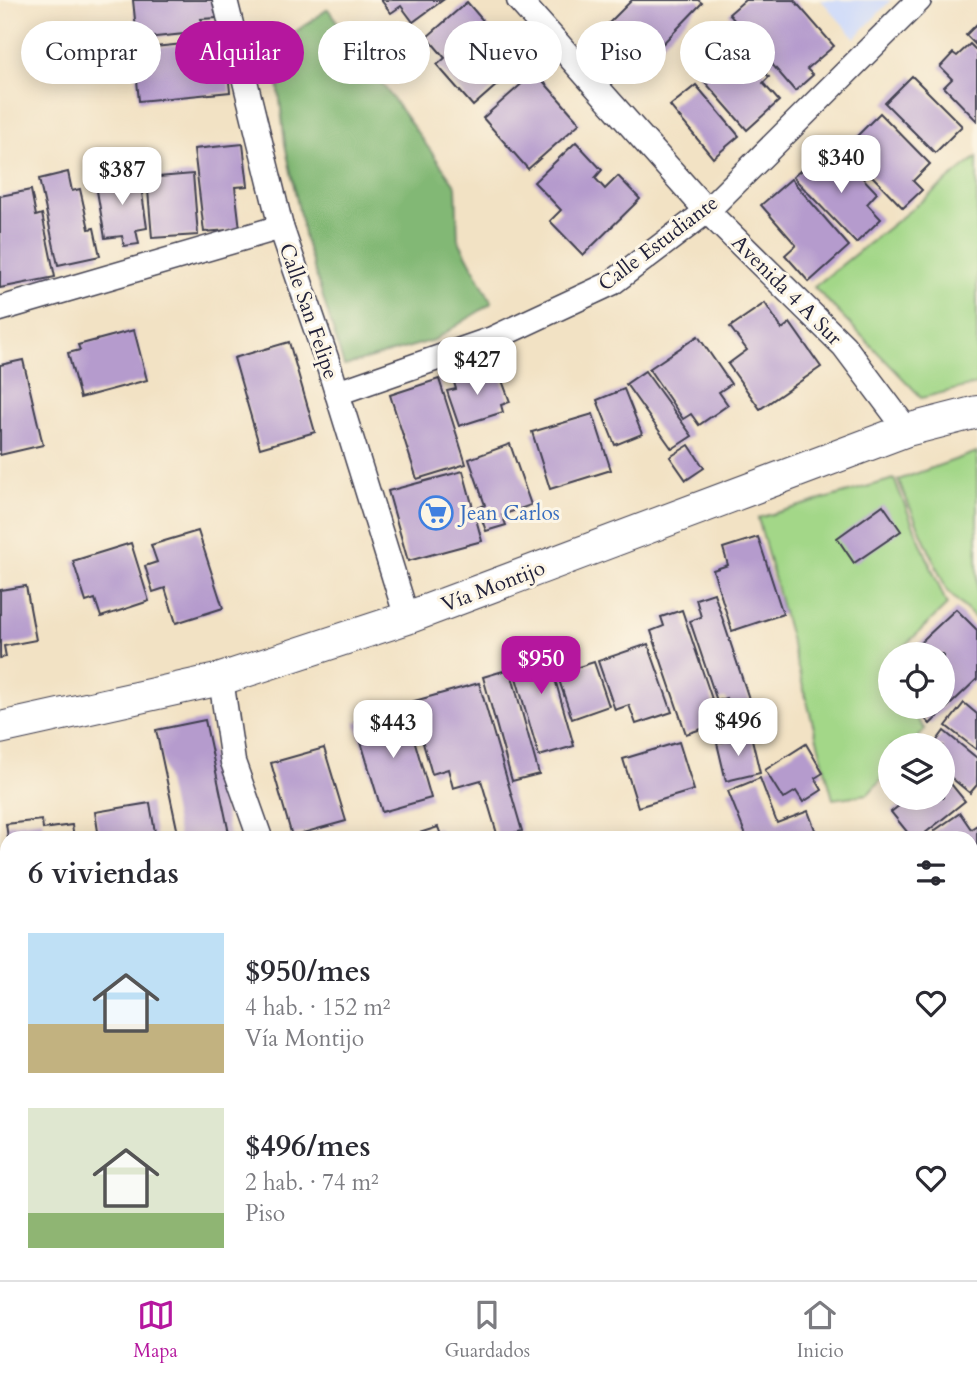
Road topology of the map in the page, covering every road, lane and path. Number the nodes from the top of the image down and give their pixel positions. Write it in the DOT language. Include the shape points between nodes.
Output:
graph roads {
  1 [pos="225,0"];
  2 [pos="519,0"];
  3 [pos="919,0"];
  4 [pos="707,211"];
  5 [pos="281,227"];
  6 [pos="0,309"];
  7 [pos="337,393"];
  8 [pos="977,412"];
  9 [pos="907,430"];
  10 [pos="407,618"];
  11 [pos="221,680"];
  12 [pos="0,727"];
  13 [pos="258,831"];
  1 -- 5 [label="street, Calle San Felipe"];
  2 -- 4 [label="street, Avenida 4 A Sur"];
  3 -- 4 [label="street, Calle Estudiante"];
  4 -- 7 [label="street, Calle Estudiante" via="612,283 492,339"];
  4 -- 9 [label="street, Avenida 4 A Sur" via="845,346"];
  5 -- 6 [label="street"];
  5 -- 7 [label="street, Calle San Felipe"];
  7 -- 10 [label="street, Calle San Felipe"];
  8 -- 9 [label="main road, Vía Montijo"];
  9 -- 10 [label="main road, Vía Montijo"];
  10 -- 11 [label="main road, Vía Montijo"];
  11 -- 12 [label="main road, Vía Montijo"];
  11 -- 13 [label="street" via="233,762"];
}
